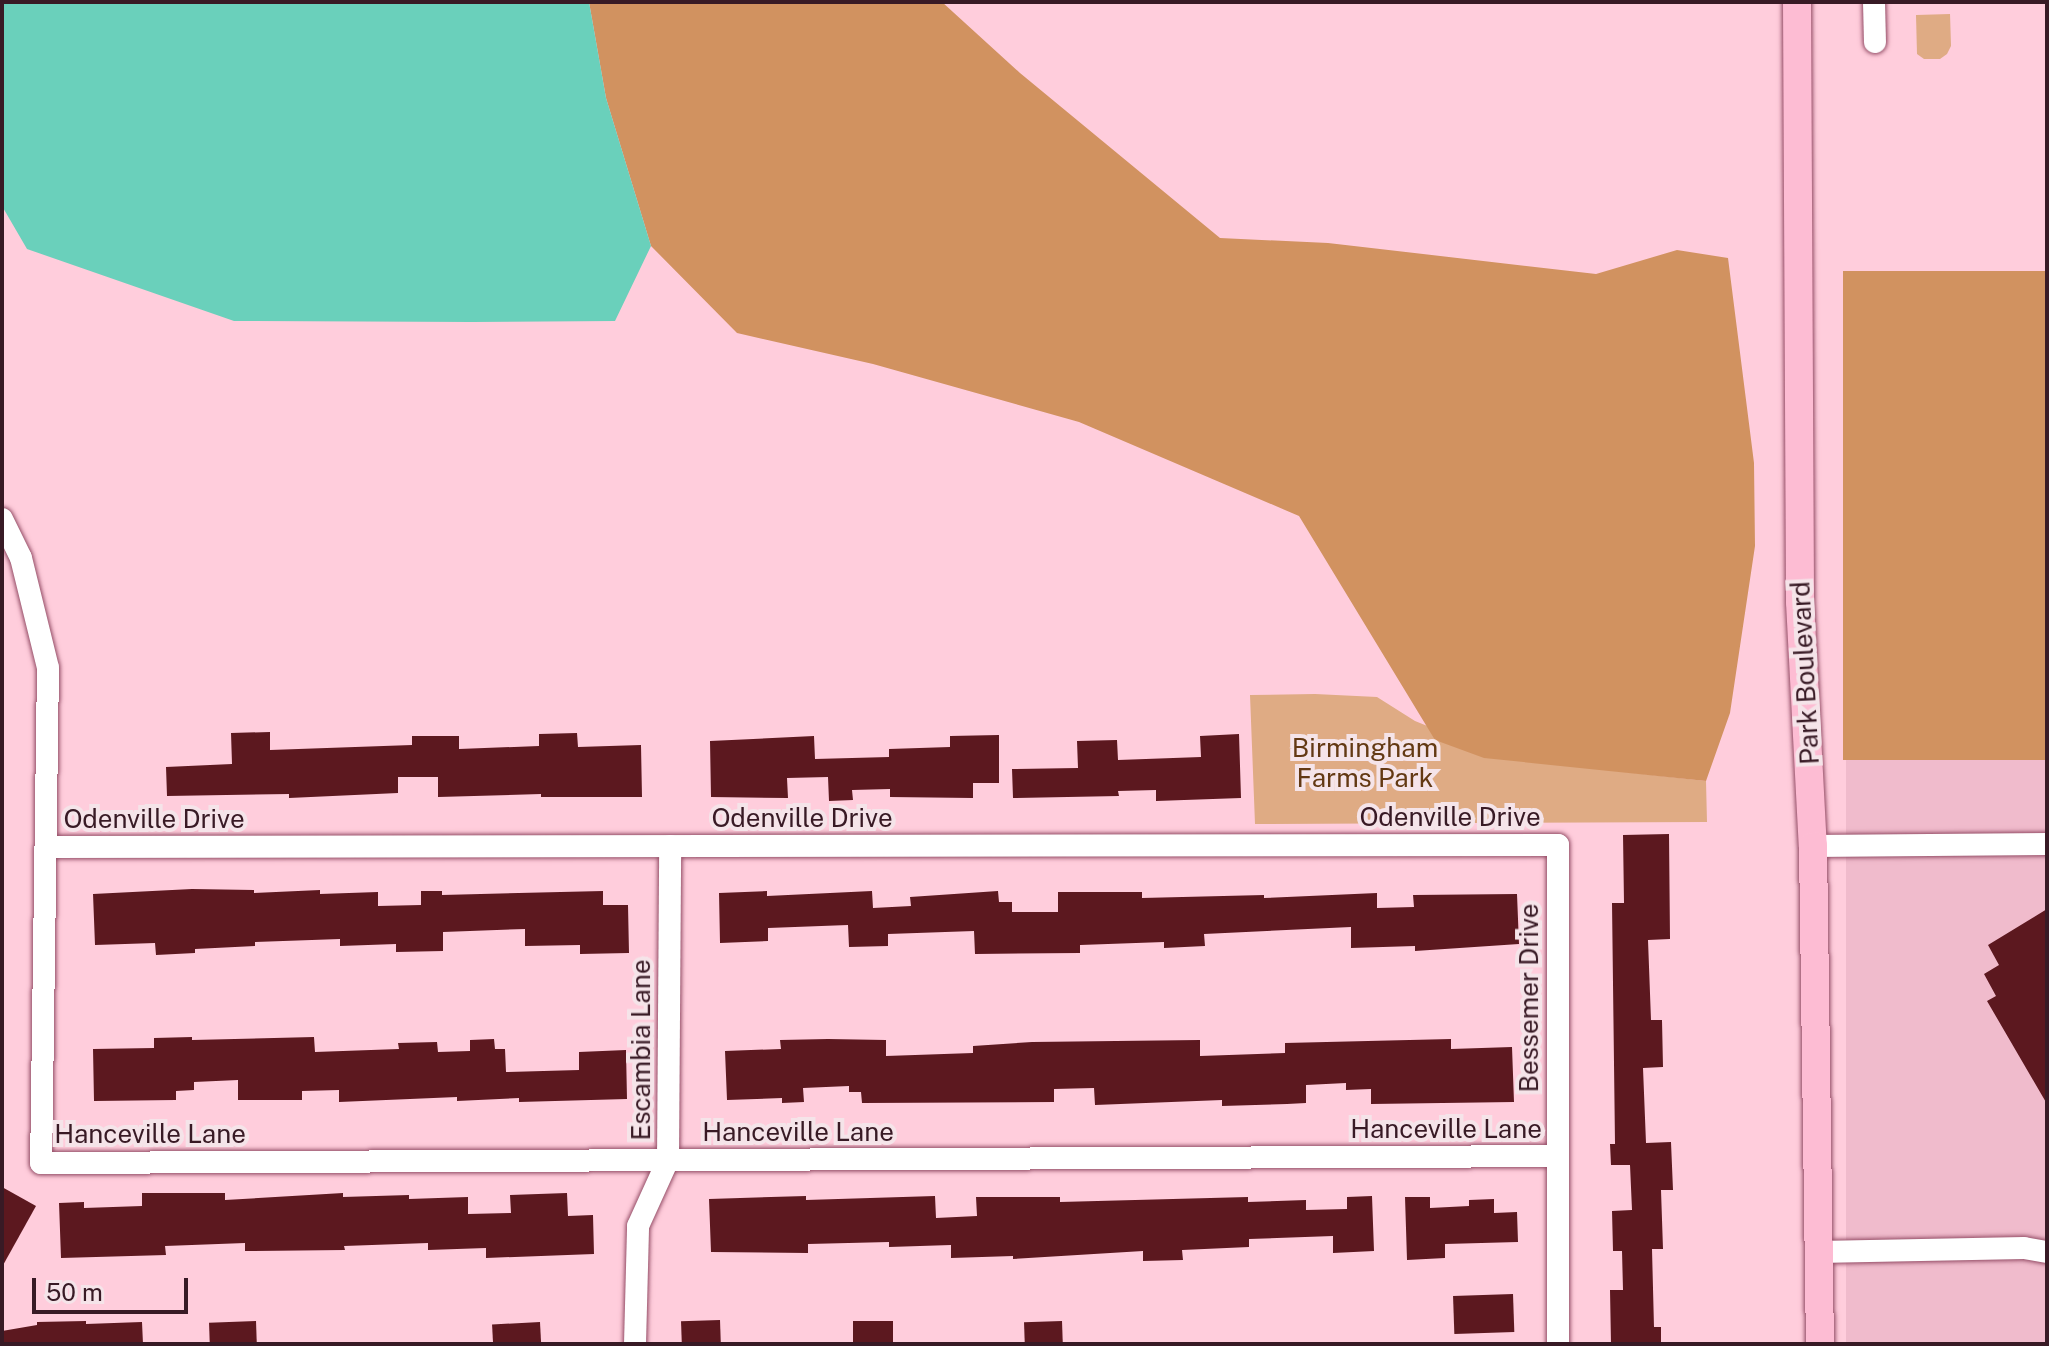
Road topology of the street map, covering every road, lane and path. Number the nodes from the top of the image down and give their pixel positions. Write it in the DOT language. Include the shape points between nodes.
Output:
graph roads {
  1 [pos="1797,2"];
  2 [pos="1874,2"];
  3 [pos="1875,42"];
  4 [pos="2,519"];
  5 [pos="2047,844"];
  6 [pos="1558,845"];
  7 [pos="670,846"];
  8 [pos="1813,846"];
  9 [pos="46,847"];
  10 [pos="1556,1156"];
  11 [pos="668,1160"];
  12 [pos="1818,1252"];
  13 [pos="2047,1252"];
  14 [pos="635,1344"];
  15 [pos="1558,1344"];
  16 [pos="1820,1344"];
  1 -- 8 [label="main road, Park Boulevard" via="1800,602"];
  2 -- 3 [label="street"];
  4 -- 9 [label="street" via="21,558 48,668"];
  5 -- 8 [label="street"];
  6 -- 7 [label="street, Odenville Drive"];
  6 -- 10 [label="street, Bessemer Drive"];
  7 -- 9 [label="street, Odenville Drive"];
  7 -- 11 [label="street, Escambia Lane"];
  8 -- 12 [label="main road, Park Boulevard"];
  9 -- 11 [label="street, Hanceville Lane" via="41,1163"];
  10 -- 11 [label="street, Hanceville Lane"];
  10 -- 15 [label="street, Bessemer Drive"];
  11 -- 14 [label="street, Escambia Lane" via="638,1226"];
  12 -- 13 [label="street"];
  12 -- 16 [label="main road, Park Boulevard"];
}
